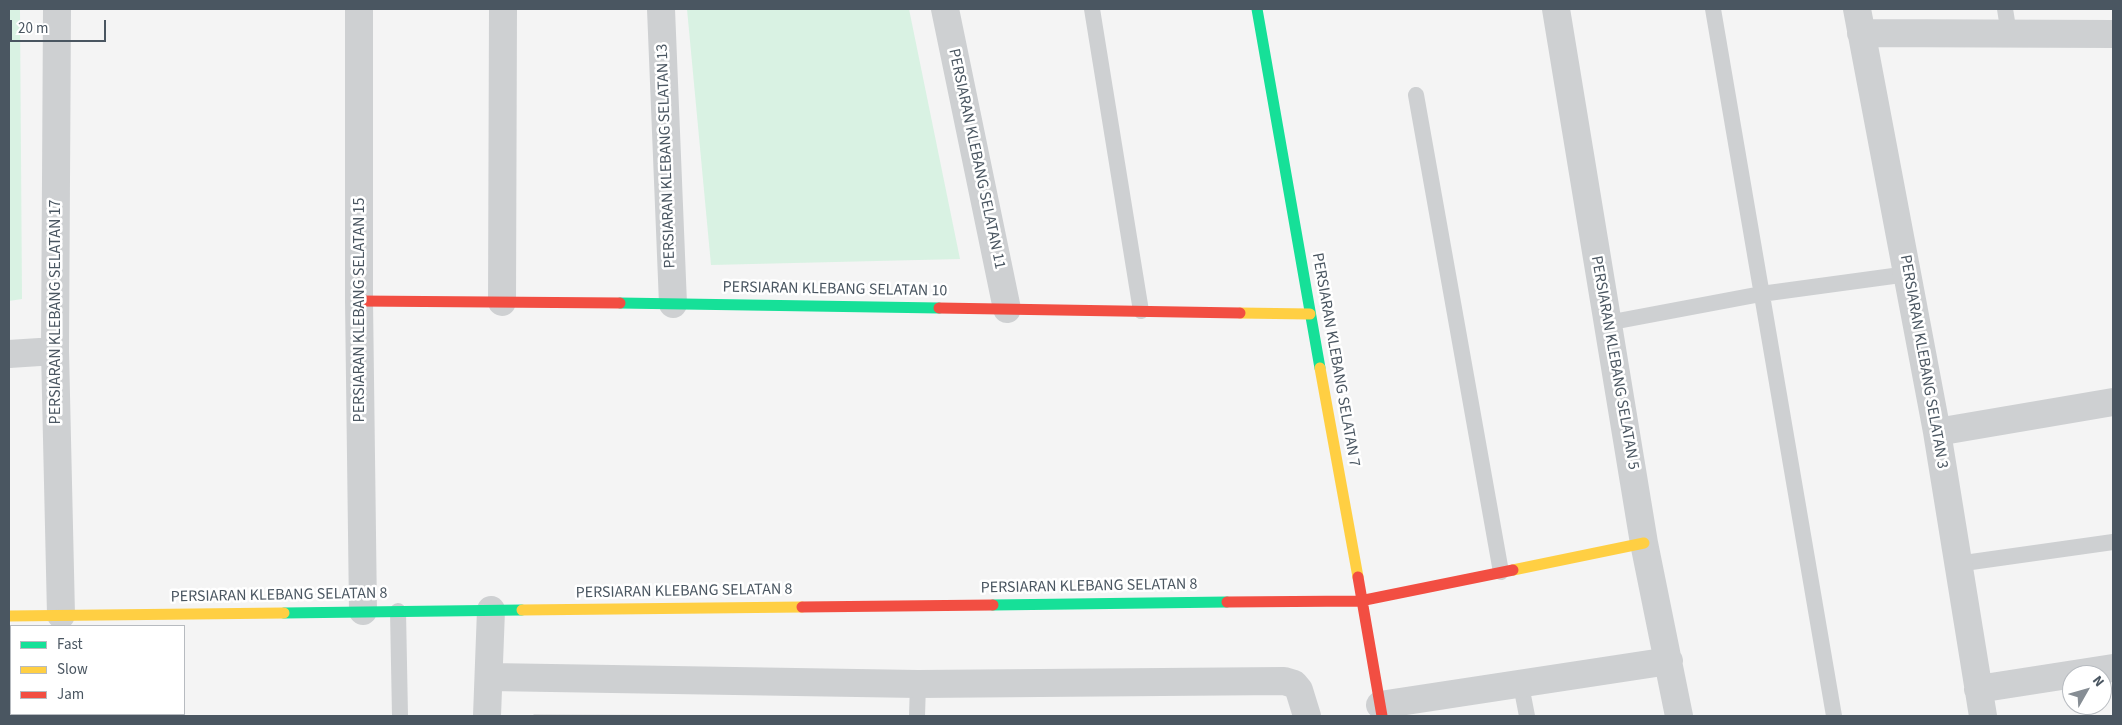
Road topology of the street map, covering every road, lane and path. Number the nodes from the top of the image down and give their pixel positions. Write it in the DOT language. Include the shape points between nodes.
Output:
graph roads {
  1 [pos="57,9"];
  2 [pos="359,9"];
  3 [pos="502,9"];
  4 [pos="661,9"];
  5 [pos="945,9"];
  6 [pos="1092,9"];
  7 [pos="1257,9"];
  8 [pos="1556,9"];
  9 [pos="1713,9"];
  10 [pos="1859,21"];
  11 [pos="2007,21"];
  12 [pos="2113,34"];
  13 [pos="1416,95"];
  14 [pos="1908,274"];
  15 [pos="1761,294"];
  16 [pos="359,301"];
  17 [pos="502,302"];
  18 [pos="673,304"];
  19 [pos="1007,309"];
  20 [pos="1141,311"];
  21 [pos="1310,314"];
  22 [pos="1607,323"];
  23 [pos="55,351"];
  24 [pos="9,354"];
  25 [pos="2113,402"];
  26 [pos="1937,432"];
  27 [pos="2113,542"];
  28 [pos="1644,543"];
  29 [pos="1957,564"];
  30 [pos="1501,572"];
  31 [pos="1360,601"];
  32 [pos="491,610"];
  33 [pos="363,611"];
  34 [pos="398,611"];
  35 [pos="61,615"];
  36 [pos="9,616"];
  37 [pos="1669,661"];
  38 [pos="2113,668"];
  39 [pos="490,677"];
  40 [pos="918,684"];
  41 [pos="1521,685"];
  42 [pos="1978,689"];
  43 [pos="1381,711"];
  44 [pos="400,716"];
  45 [pos="487,716"];
  46 [pos="916,716"];
  47 [pos="1307,716"];
  48 [pos="1527,716"];
  49 [pos="1679,716"];
  50 [pos="1834,716"];
  51 [pos="1983,716"];
  1 -- 23 [label="street, PERSIARAN KLEBANG SELATAN 17"];
  2 -- 16 [label="street, PERSIARAN KLEBANG SELATAN 15"];
  3 -- 17 [label="street"];
  4 -- 18 [label="street, PERSIARAN KLEBANG SELATAN 13"];
  5 -- 19 [label="street, PERSIARAN KLEBANG SELATAN 11"];
  6 -- 20 [label="lane"];
  7 -- 21 [label="street, PERSIARAN KLEBANG SELATAN 7"];
  8 -- 22 [label="street, PERSIARAN KLEBANG SELATAN 5"];
  9 -- 15 [label="lane"];
  10 -- 11 [label="street"];
  10 -- 14 [label="street, PERSIARAN KLEBANG SELATAN 3"];
  11 -- 12 [label="street"];
  13 -- 30 [label="lane"];
  14 -- 15 [label="lane"];
  14 -- 26 [label="street, PERSIARAN KLEBANG SELATAN 3"];
  15 -- 22 [label="lane"];
  15 -- 50 [label="lane"];
  16 -- 17 [label="street, PERSIARAN KLEBANG SELATAN 10"];
  16 -- 33 [label="street, PERSIARAN KLEBANG SELATAN 15"];
  17 -- 18 [label="street, PERSIARAN KLEBANG SELATAN 10"];
  18 -- 19 [label="street, PERSIARAN KLEBANG SELATAN 10"];
  19 -- 20 [label="street, PERSIARAN KLEBANG SELATAN 10"];
  20 -- 21 [label="street, PERSIARAN KLEBANG SELATAN 10"];
  21 -- 31 [label="street, PERSIARAN KLEBANG SELATAN 7"];
  22 -- 28 [label="street, PERSIARAN KLEBANG SELATAN 5"];
  23 -- 24 [label="street"];
  23 -- 35 [label="street, PERSIARAN KLEBANG SELATAN 17"];
  25 -- 26 [label="street"];
  26 -- 29 [label="street, PERSIARAN KLEBANG SELATAN 3"];
  27 -- 29 [label="lane"];
  28 -- 30 [label="street, PERSIARAN KLEBANG SELATAN 8"];
  28 -- 37 [label="street, PERSIARAN KLEBANG SELATAN 5"];
  29 -- 42 [label="street, PERSIARAN KLEBANG SELATAN 3"];
  30 -- 31 [label="street, PERSIARAN KLEBANG SELATAN 8"];
  31 -- 32 [label="street, PERSIARAN KLEBANG SELATAN 8"];
  31 -- 43 [label="street, PERSIARAN KLEBANG SELATAN 7"];
  32 -- 34 [label="street, PERSIARAN KLEBANG SELATAN 8"];
  32 -- 39 [label="street"];
  33 -- 34 [label="street, PERSIARAN KLEBANG SELATAN 8"];
  33 -- 35 [label="street, PERSIARAN KLEBANG SELATAN 8"];
  34 -- 44 [label="lane"];
  35 -- 36 [label="street, PERSIARAN KLEBANG SELATAN 8"];
  37 -- 41 [label="street"];
  37 -- 49 [label="street, PERSIARAN KLEBANG SELATAN 5"];
  38 -- 42 [label="street"];
  39 -- 40 [label="street"];
  39 -- 45 [label="street"];
  40 -- 46 [label="lane"];
  40 -- 47 [label="street" via="1284,681 1294,684 1299,690"];
  41 -- 43 [label="street"];
  41 -- 48 [label="lane"];
  42 -- 51 [label="street, PERSIARAN KLEBANG SELATAN 3"];
}
